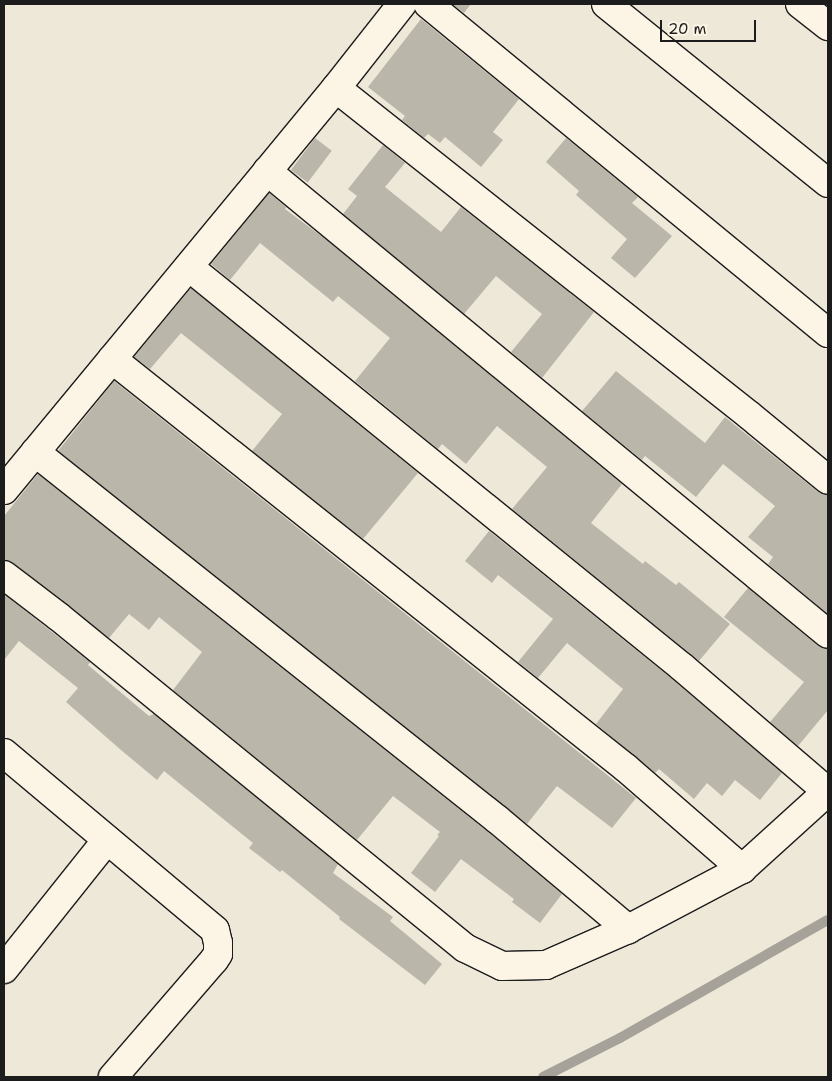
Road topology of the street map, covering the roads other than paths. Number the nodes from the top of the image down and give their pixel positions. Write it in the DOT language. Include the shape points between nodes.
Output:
graph roads {
  1 [pos="402,4"];
  2 [pos="428,4"];
  3 [pos="606,4"];
  4 [pos="800,4"];
  5 [pos="828,26"];
  6 [pos="336,88"];
  7 [pos="267,171"];
  8 [pos="828,183"];
  9 [pos="189,267"];
  10 [pos="828,332"];
  11 [pos="112,358"];
  12 [pos="35,452"];
  13 [pos="828,480"];
  14 [pos="4,490"];
  15 [pos="4,575"];
  16 [pos="828,634"];
  17 [pos="4,753"];
  18 [pos="828,791"];
  19 [pos="108,840"];
  20 [pos="742,869"];
  21 [pos="628,928"];
  22 [pos="4,969"];
  23 [pos="113,1077"];
  1 -- 6 [label="street"];
  2 -- 10 [label="street"];
  3 -- 8 [label="street"];
  4 -- 5 [label="street"];
  6 -- 7 [label="street"];
  6 -- 13 [label="street"];
  7 -- 9 [label="street"];
  7 -- 16 [label="street"];
  9 -- 11 [label="street"];
  9 -- 18 [label="street" via="682,666"];
  11 -- 12 [label="street"];
  11 -- 20 [label="street" via="626,768"];
  12 -- 14 [label="street"];
  12 -- 21 [label="street" via="498,820"];
  15 -- 21 [label="street" via="465,948 502,966 546,965"];
  17 -- 19 [label="street"];
  18 -- 20 [label="street"];
  19 -- 22 [label="street"];
  19 -- 23 [label="street" via="215,930 218,942 218,954 214,960"];
  20 -- 21 [label="street"];
}
